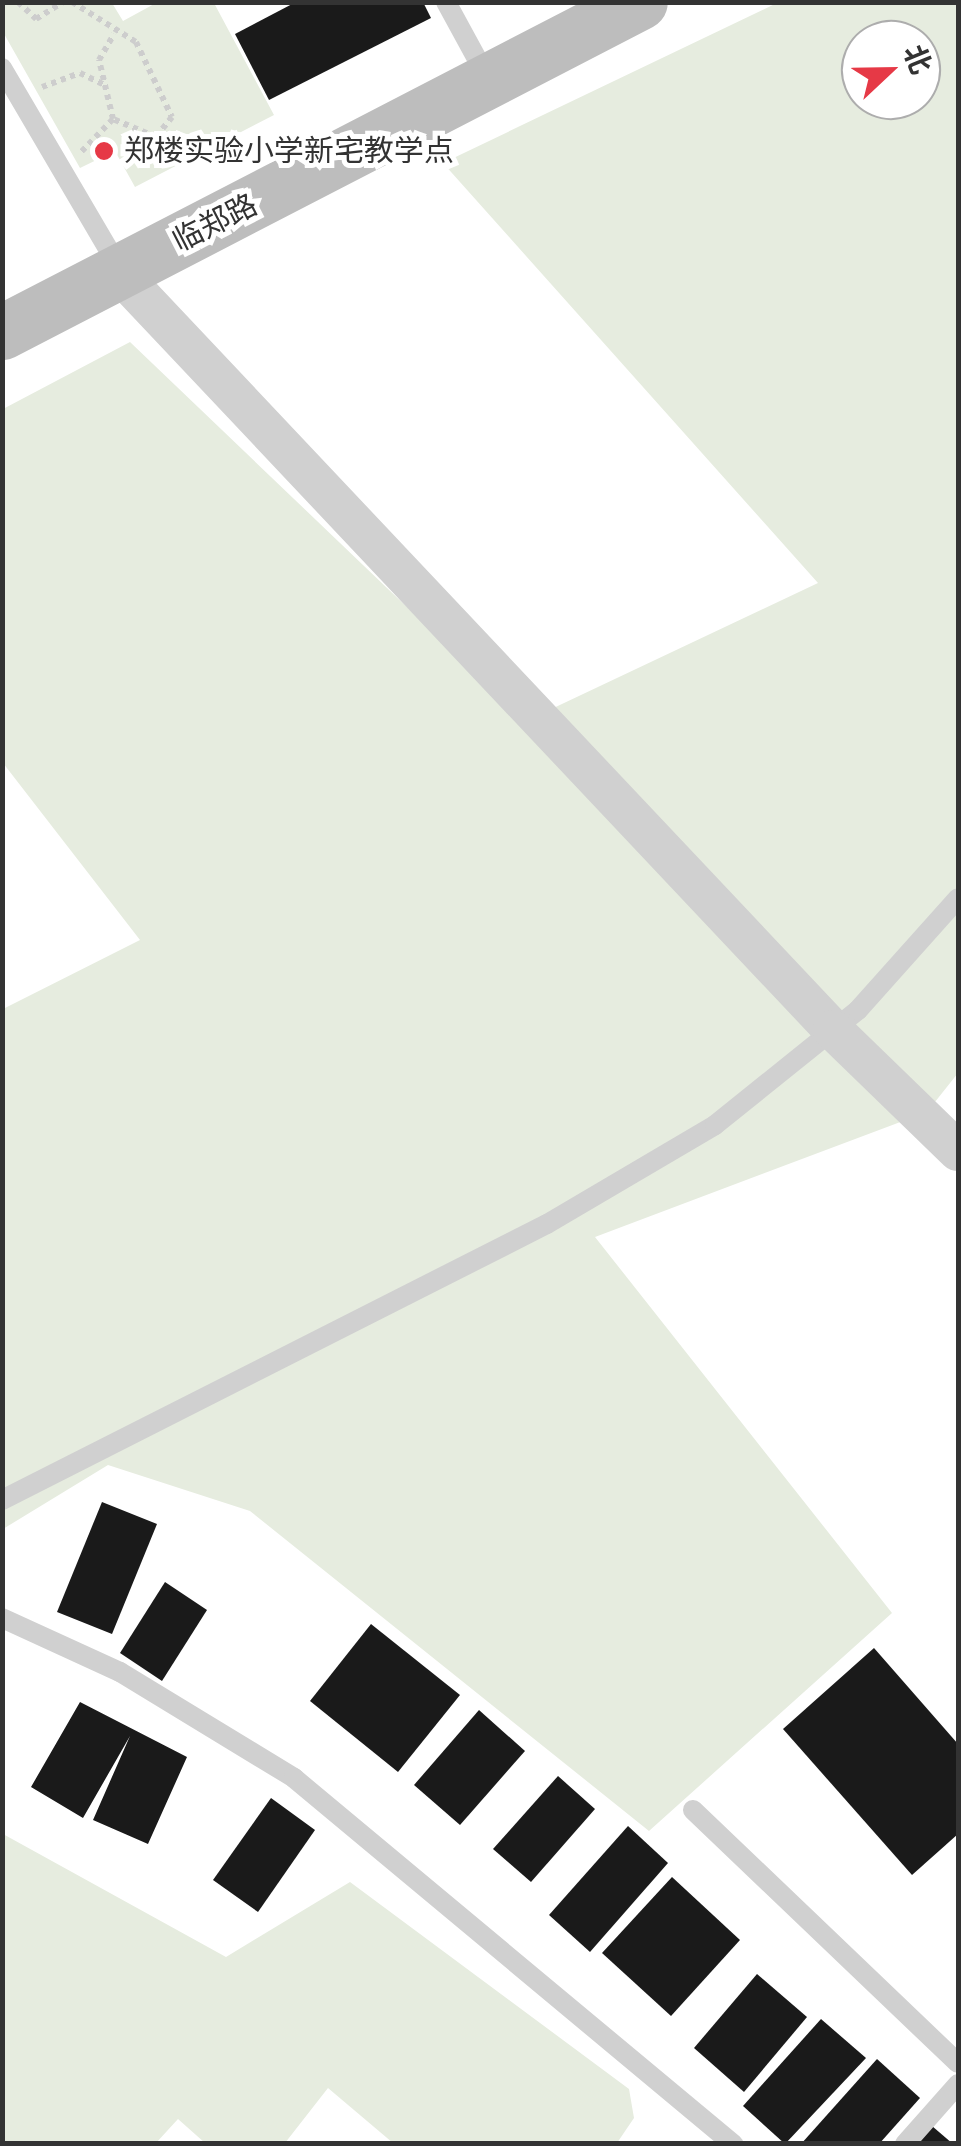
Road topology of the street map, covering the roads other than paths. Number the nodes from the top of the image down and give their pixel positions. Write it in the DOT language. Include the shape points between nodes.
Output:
graph roads {
  1 [pos="446,2"];
  2 [pos="640,2"];
  3 [pos="2,68"];
  4 [pos="488,81"];
  5 [pos="120,272"];
  6 [pos="2,332"];
  7 [pos="958,898"];
  8 [pos="833,1030"];
  9 [pos="958,1151"];
  10 [pos="2,1500"];
  11 [pos="2,1618"];
  12 [pos="694,1810"];
  13 [pos="958,2063"];
  14 [pos="958,2084"];
  15 [pos="734,2144"];
  16 [pos="905,2144"];
  1 -- 4 [label="lane"];
  2 -- 4 [label="main road, 临郑路"];
  3 -- 5 [label="lane"];
  4 -- 5 [label="main road, 临郑路"];
  5 -- 6 [label="main road, 临郑路"];
  5 -- 8 [label="street"];
  7 -- 8 [label="lane"];
  8 -- 9 [label="street"];
  8 -- 10 [label="lane" via="715,1126 547,1224"];
  11 -- 15 [label="lane" via="120,1672 294,1778"];
  12 -- 13 [label="lane"];
  14 -- 16 [label="lane"];
}
